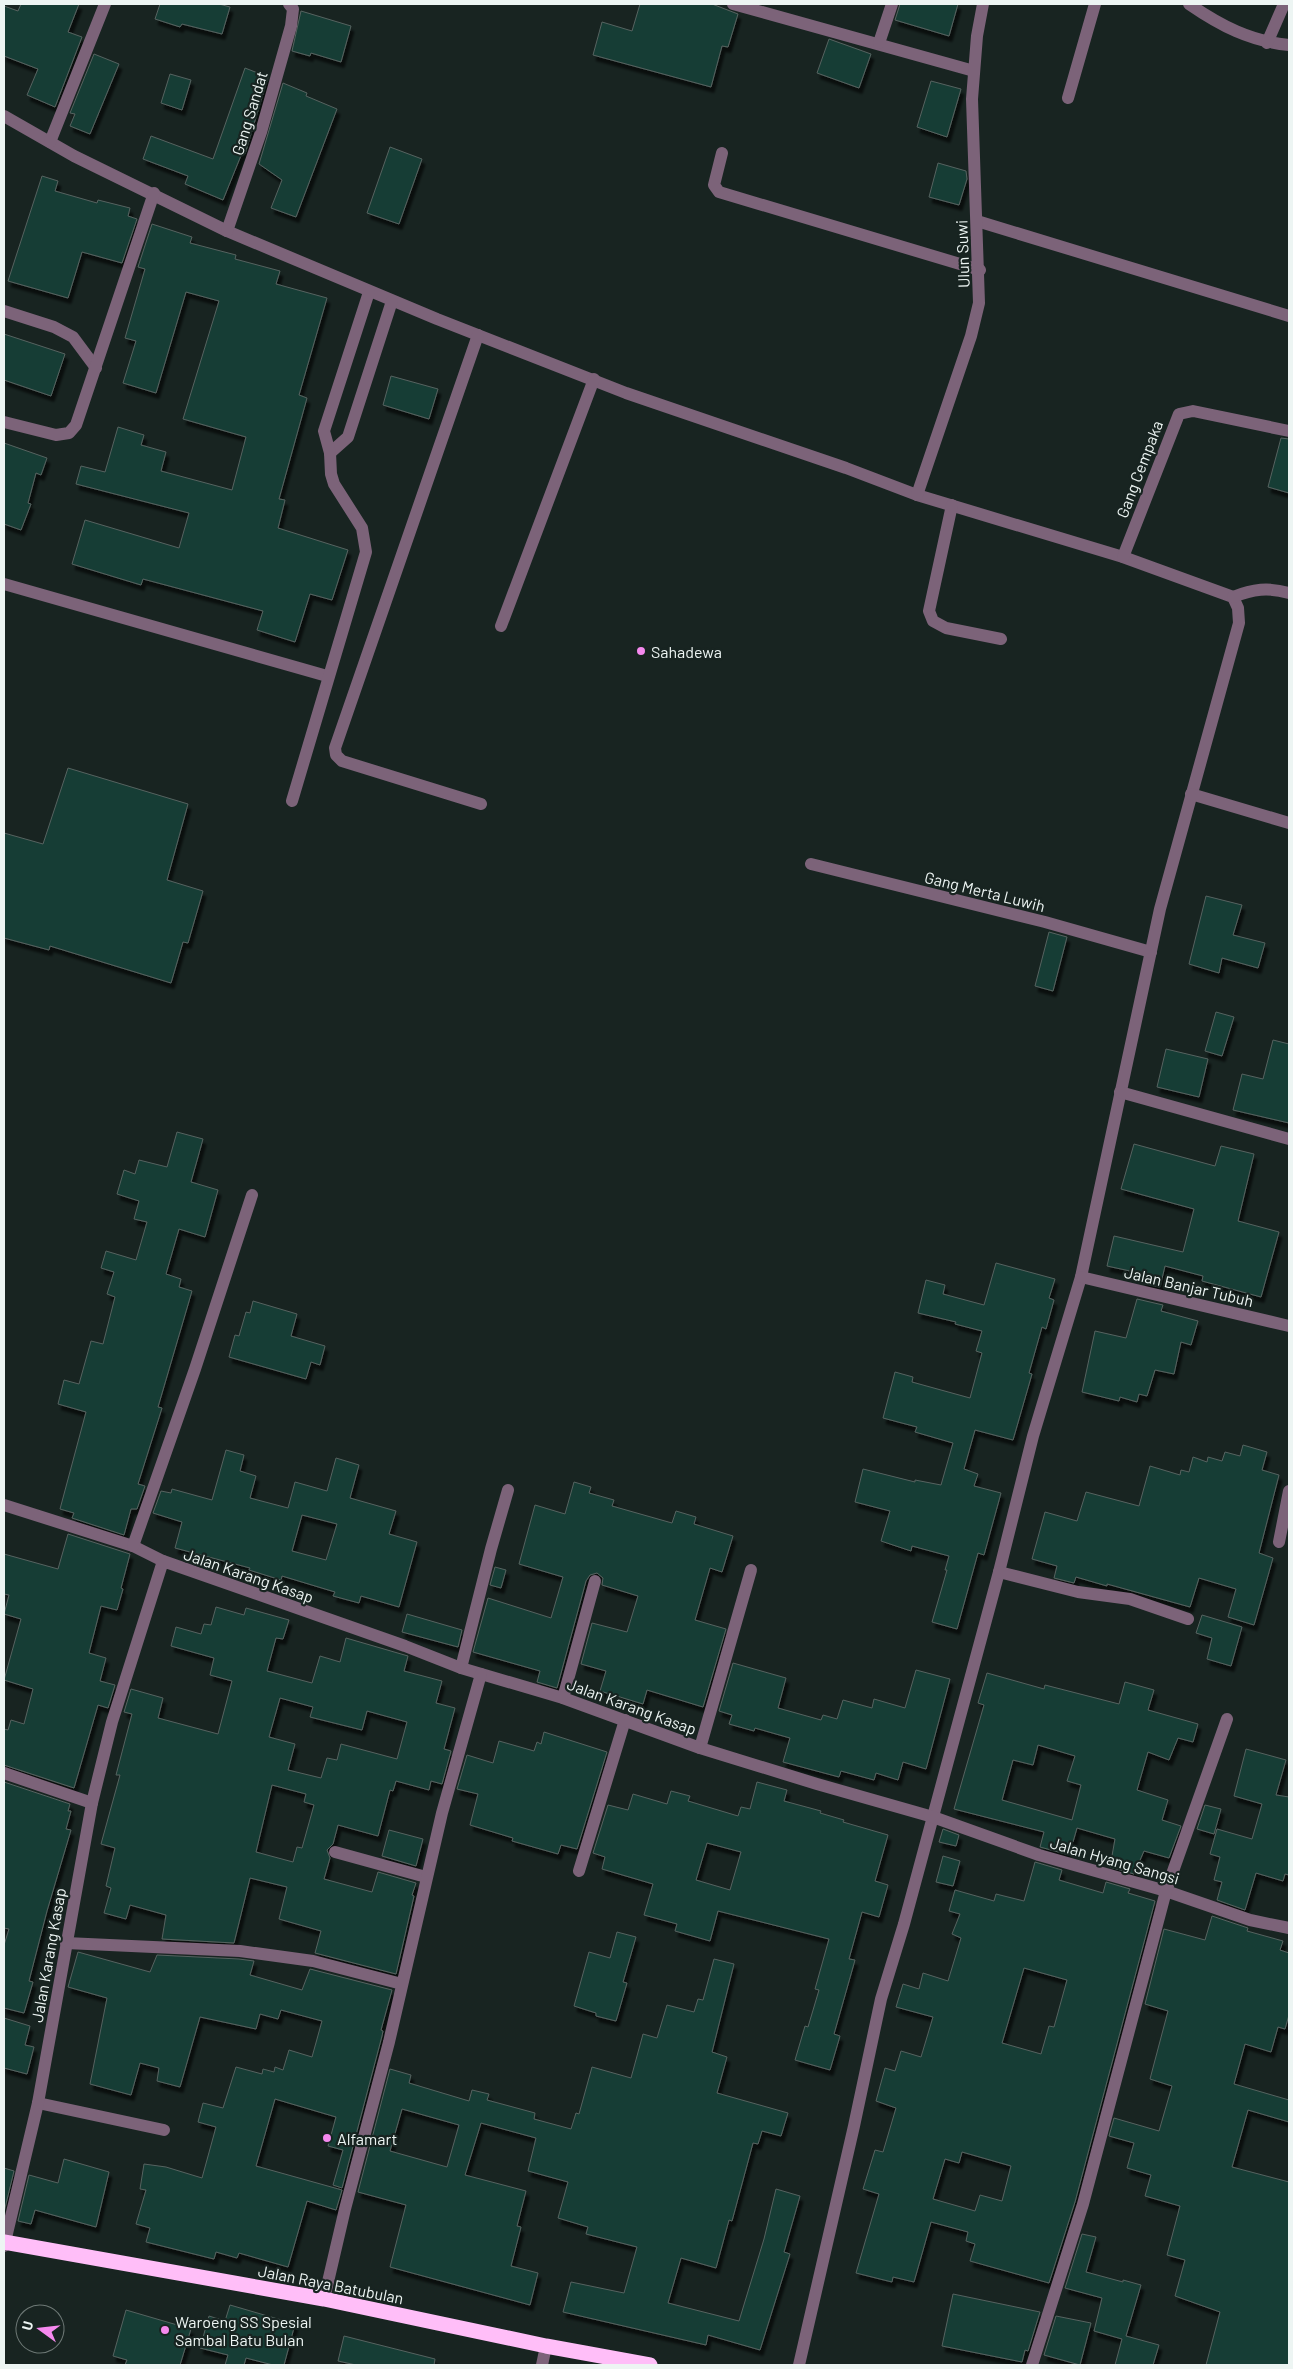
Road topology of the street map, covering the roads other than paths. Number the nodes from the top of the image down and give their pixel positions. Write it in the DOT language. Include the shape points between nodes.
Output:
graph roads {
  1 [pos="105,4"];
  2 [pos="288,4"];
  3 [pos="733,4"];
  4 [pos="892,4"];
  5 [pos="983,4"];
  6 [pos="1095,4"];
  7 [pos="1189,4"];
  8 [pos="1284,4"];
  9 [pos="879,43"];
  10 [pos="1267,43"];
  11 [pos="1289,45"];
  12 [pos="974,71"];
  13 [pos="1068,98"];
  14 [pos="4,116"];
  15 [pos="50,142"];
  16 [pos="722,153"];
  17 [pos="154,193"];
  18 [pos="977,221"];
  19 [pos="227,232"];
  20 [pos="980,270"];
  21 [pos="369,292"];
  22 [pos="392,301"];
  23 [pos="4,311"];
  24 [pos="1289,316"];
  25 [pos="478,335"];
  26 [pos="96,368"];
  27 [pos="594,379"];
  28 [pos="4,422"];
  29 [pos="1289,431"];
  30 [pos="330,453"];
  31 [pos="917,495"];
  32 [pos="952,505"];
  33 [pos="1122,557"];
  34 [pos="4,584"];
  35 [pos="1289,593"];
  36 [pos="1233,597"];
  37 [pos="501,626"];
  38 [pos="1001,639"];
  39 [pos="327,676"];
  40 [pos="1191,794"];
  41 [pos="292,801"];
  42 [pos="481,804"];
  43 [pos="1289,823"];
  44 [pos="811,864"];
  45 [pos="1151,952"];
  46 [pos="1120,1092"];
  47 [pos="1289,1139"];
  48 [pos="252,1195"];
  49 [pos="1081,1277"];
  50 [pos="1289,1326"];
  51 [pos="508,1490"];
  52 [pos="1289,1491"];
  53 [pos="4,1505"];
  54 [pos="1279,1542"];
  55 [pos="133,1546"];
  56 [pos="163,1562"];
  57 [pos="751,1570"];
  58 [pos="999,1572"];
  59 [pos="595,1581"];
  60 [pos="1188,1619"];
  61 [pos="461,1668"];
  62 [pos="481,1674"];
  63 [pos="563,1698"];
  64 [pos="1226,1719"];
  65 [pos="625,1720"];
  66 [pos="700,1748"];
  67 [pos="4,1773"];
  68 [pos="92,1803"];
  69 [pos="933,1816"];
  70 [pos="335,1852"];
  71 [pos="579,1872"];
  72 [pos="426,1877"];
  73 [pos="1166,1891"];
  74 [pos="1289,1928"];
  75 [pos="66,1943"];
  76 [pos="402,1984"];
  77 [pos="38,2102"];
  78 [pos="164,2130"];
  79 [pos="4,2243"];
  80 [pos="324,2299"];
  81 [pos="546,2346"];
  82 [pos="542,2365"];
  83 [pos="650,2365"];
  84 [pos="799,2365"];
  85 [pos="1032,2365"];
  1 -- 15 [label="street"];
  2 -- 19 [label="street, Gang Sandat" via="293,9 292,26"];
  3 -- 9 [label="street"];
  4 -- 9 [label="street"];
  5 -- 12 [label="street, Ulun Suwi"];
  6 -- 13 [label="street"];
  7 -- 10 [label="street" via="1235,33"];
  8 -- 10 [label="street"];
  9 -- 12 [label="street" via="940,64"];
  10 -- 11 [label="street"];
  12 -- 18 [label="street, Ulun Suwi" via="972,99"];
  14 -- 15 [label="street"];
  15 -- 17 [label="street"];
  16 -- 20 [label="street" via="714,185 719,192"];
  17 -- 19 [label="street"];
  17 -- 26 [label="street"];
  18 -- 20 [label="street, Ulun Suwi"];
  18 -- 24 [label="street"];
  19 -- 21 [label="street"];
  20 -- 31 [label="street, Ulun Suwi" via="976,319"];
  21 -- 22 [label="street"];
  21 -- 30 [label="street" via="324,432"];
  22 -- 25 [label="street"];
  22 -- 30 [label="street" via="348,437"];
  23 -- 26 [label="street" via="54,327 73,337"];
  25 -- 27 [label="street"];
  25 -- 42 [label="street" via="335,748 342,761"];
  26 -- 28 [label="street" via="76,425 69,433 56,435"];
  27 -- 31 [label="street"];
  27 -- 37 [label="street"];
  29 -- 33 [label="street, Gang Cempaka" via="1193,411 1179,414"];
  30 -- 39 [label="street" via="334,484 362,528 366,552"];
  31 -- 32 [label="street"];
  32 -- 33 [label="street"];
  32 -- 38 [label="street" via="929,611 933,621 946,628"];
  33 -- 36 [label="street"];
  34 -- 39 [label="street"];
  35 -- 36 [label="street" via="1273,588 1255,589"];
  36 -- 40 [label="street" via="1239,623"];
  39 -- 41 [label="street"];
  40 -- 43 [label="street"];
  40 -- 45 [label="street"];
  44 -- 45 [label="street, Gang Merta Luwih"];
  45 -- 46 [label="street"];
  46 -- 47 [label="street"];
  46 -- 49 [label="street"];
  48 -- 55 [label="street"];
  49 -- 50 [label="street, Jalan Banjar Tubuh"];
  49 -- 58 [label="street" via="1033,1436"];
  51 -- 61 [label="street"];
  52 -- 54 [label="street"];
  53 -- 55 [label="street"];
  55 -- 56 [label="street"];
  56 -- 61 [label="street, Jalan Karang Kasap"];
  56 -- 68 [label="street, Jalan Karang Kasap" via="112,1722"];
  57 -- 66 [label="street"];
  58 -- 60 [label="street" via="1078,1592 1130,1599"];
  58 -- 69 [label="street"];
  59 -- 63 [label="street"];
  61 -- 62 [label="street, Jalan Karang Kasap"];
  62 -- 63 [label="street, Jalan Karang Kasap"];
  62 -- 72 [label="street"];
  63 -- 65 [label="street, Jalan Karang Kasap"];
  64 -- 73 [label="street"];
  65 -- 66 [label="street, Jalan Karang Kasap"];
  65 -- 71 [label="street"];
  66 -- 69 [label="street, Jalan Karang Kasap"];
  67 -- 68 [label="street"];
  68 -- 75 [label="street, Jalan Karang Kasap"];
  69 -- 73 [label="street, Jalan Hyang Sangsi" via="1039,1855"];
  69 -- 84 [label="street" via="881,1999"];
  70 -- 72 [label="street"];
  72 -- 76 [label="street"];
  73 -- 74 [label="street, Jalan Hyang Sangsi" via="1250,1920"];
  73 -- 85 [label="street" via="1085,2195"];
  75 -- 76 [label="street" via="240,1951 312,1961"];
  75 -- 77 [label="street, Jalan Karang Kasap"];
  76 -- 80 [label="street"];
  77 -- 78 [label="street"];
  77 -- 79 [label="street, Jalan Karang Kasap"];
  79 -- 80 [label="highway, Jalan Raya Batubulan"];
  80 -- 81 [label="highway, Jalan Raya Batubulan"];
  81 -- 82 [label="street"];
  81 -- 83 [label="highway, Jalan Raya Batubulan"];
}
